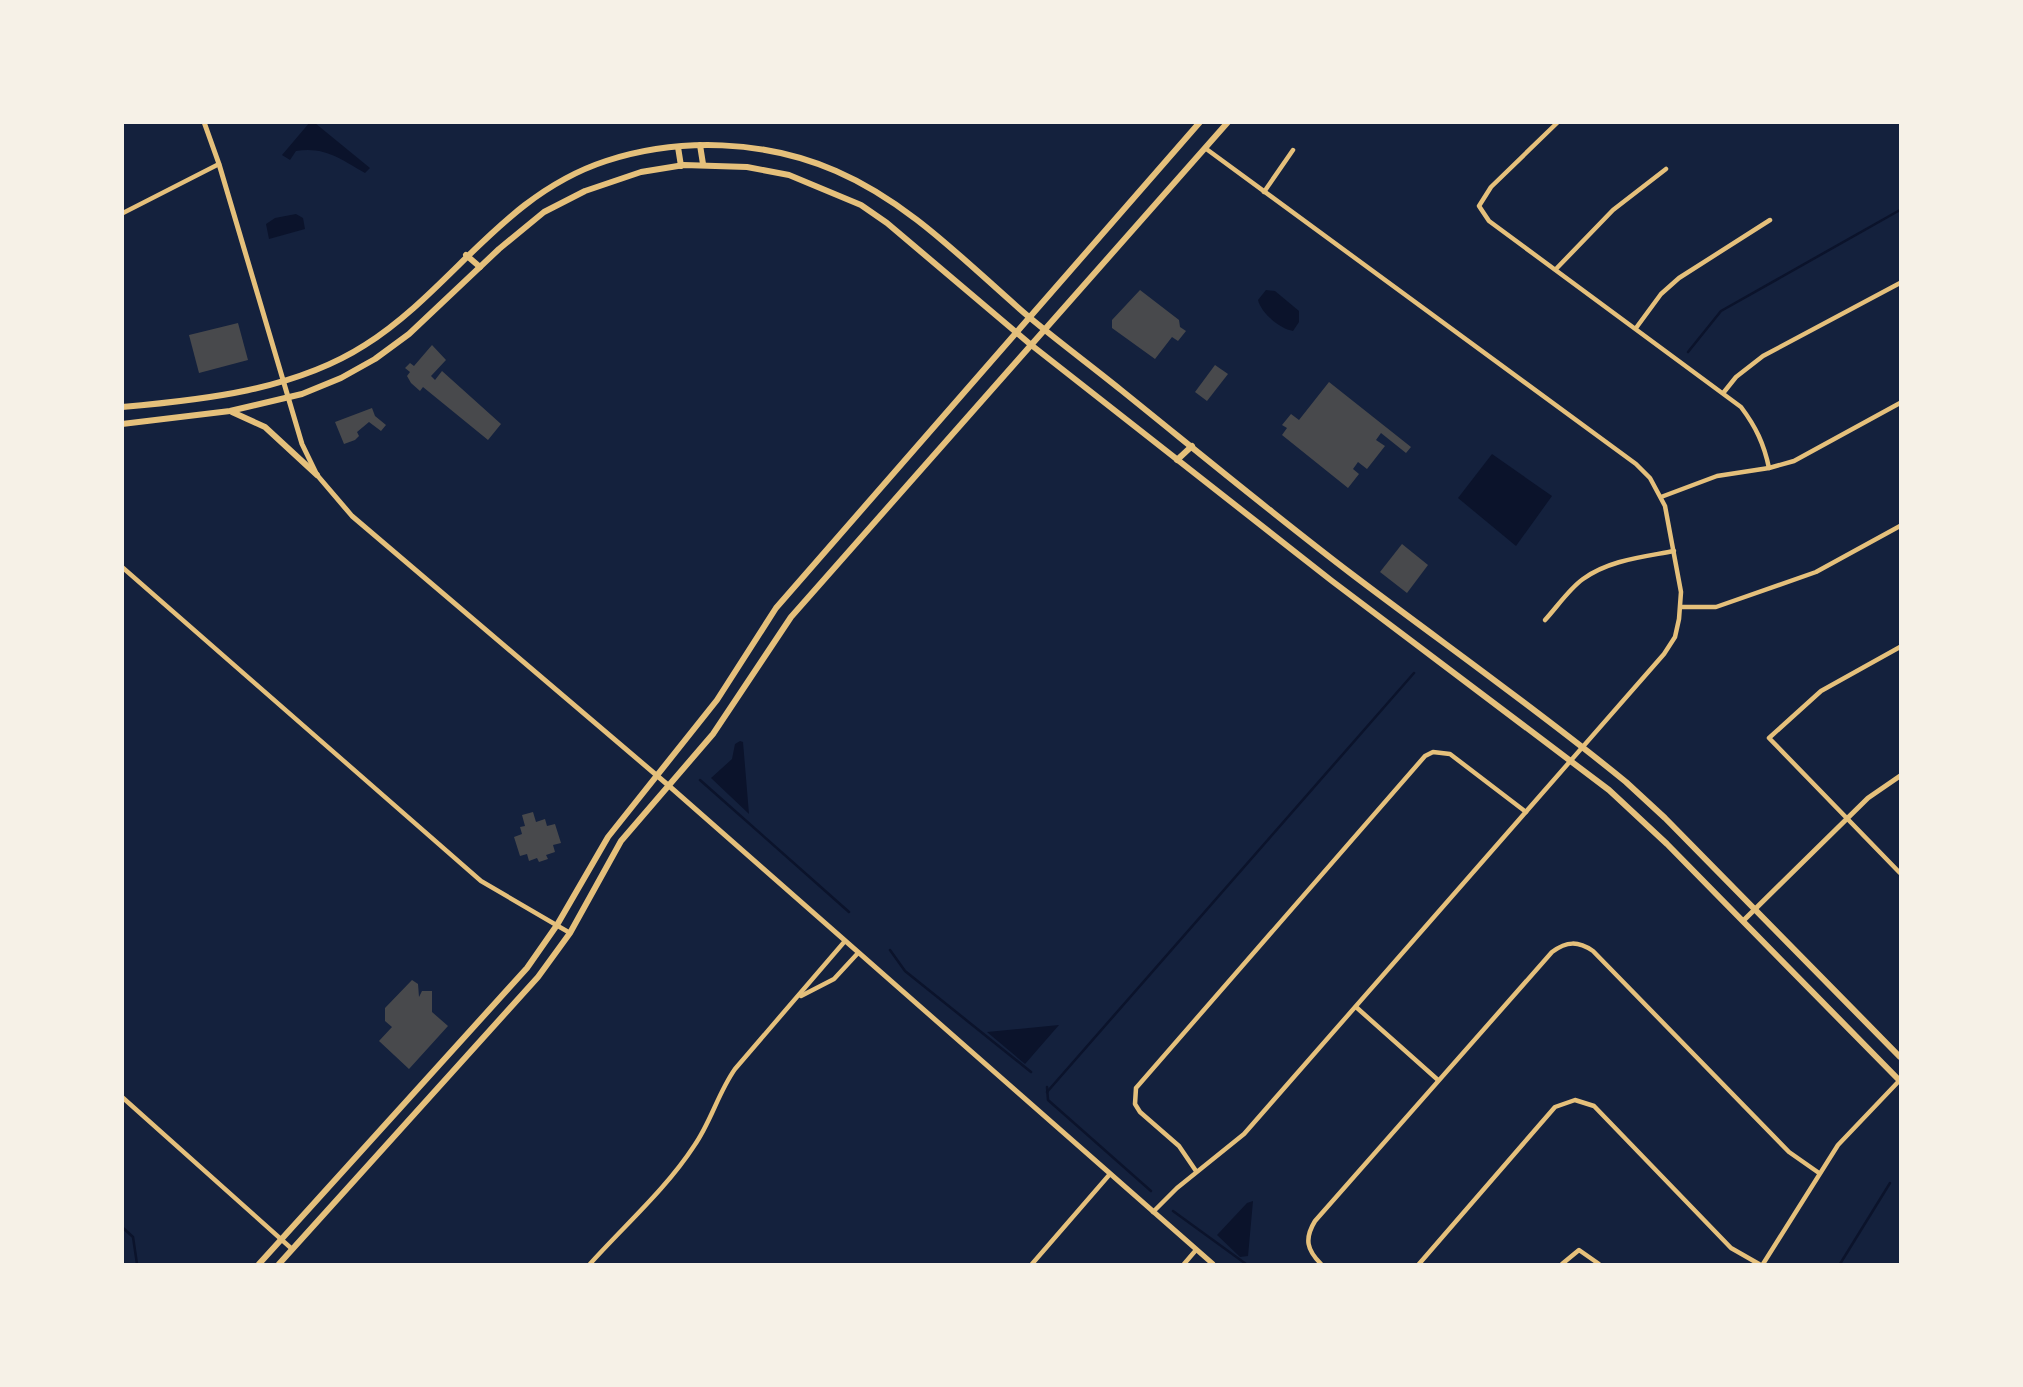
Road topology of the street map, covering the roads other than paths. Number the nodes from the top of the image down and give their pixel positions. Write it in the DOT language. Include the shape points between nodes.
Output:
graph roads {
  1 [pos="204,122"];
  2 [pos="1200,122"];
  3 [pos="1228,122"];
  4 [pos="1558,122"];
  5 [pos="700,145"];
  6 [pos="678,147"];
  7 [pos="1205,147"];
  8 [pos="1293,150"];
  9 [pos="219,164"];
  10 [pos="703,164"];
  11 [pos="681,166"];
  12 [pos="1666,169"];
  13 [pos="1264,192"];
  14 [pos="123,213"];
  15 [pos="1770,220"];
  16 [pos="466,255"];
  17 [pos="480,267"];
  18 [pos="1556,269"];
  19 [pos="1900,283"];
  20 [pos="1031,318"];
  21 [pos="1043,328"];
  22 [pos="1636,328"];
  23 [pos="1018,334"];
  24 [pos="1030,344"];
  25 [pos="282,380"];
  26 [pos="1724,392"];
  27 [pos="288,398"];
  28 [pos="1900,403"];
  29 [pos="122,407"];
  30 [pos="230,411"];
  31 [pos="122,424"];
  32 [pos="1192,446"];
  33 [pos="1177,460"];
  34 [pos="1769,468"];
  35 [pos="317,475"];
  36 [pos="1661,497"];
  37 [pos="1900,526"];
  38 [pos="835,542"];
  39 [pos="1674,551"];
  40 [pos="846,553"];
  41 [pos="122,567"];
  42 [pos="1345,568"];
  43 [pos="1332,581"];
  44 [pos="1682,607"];
  45 [pos="1545,620"];
  46 [pos="1900,647"];
  47 [pos="1584,747"];
  48 [pos="1571,760"];
  49 [pos="656,776"];
  50 [pos="1900,776"];
  51 [pos="668,786"];
  52 [pos="1526,811"];
  53 [pos="1847,818"];
  54 [pos="1900,873"];
  55 [pos="1756,908"];
  56 [pos="1743,921"];
  57 [pos="557,925"];
  58 [pos="570,933"];
  59 [pos="845,941"];
  60 [pos="858,953"];
  61 [pos="800,996"];
  62 [pos="1356,1007"];
  63 [pos="1900,1057"];
  64 [pos="1438,1080"];
  65 [pos="1900,1080"];
  66 [pos="122,1097"];
  67 [pos="1196,1171"];
  68 [pos="1819,1173"];
  69 [pos="1110,1174"];
  70 [pos="1153,1212"];
  71 [pos="282,1240"];
  72 [pos="292,1249"];
  73 [pos="1195,1250"];
  74 [pos="1563,1264"];
  75 [pos="260,1265"];
  76 [pos="279,1265"];
  77 [pos="590,1265"];
  78 [pos="1032,1265"];
  79 [pos="1184,1265"];
  80 [pos="1213,1265"];
  81 [pos="1321,1265"];
  82 [pos="1419,1265"];
  83 [pos="1599,1265"];
  84 [pos="1761,1265"];
  1 -- 9 [label="street"];
  2 -- 20 [label="main road"];
  3 -- 7 [label="main road"];
  4 -- 18 [label="street" via="1491,187 1479,206 1489,221"];
  5 -- 6 [label="main road"];
  5 -- 10 [label="main road"];
  5 -- 20 [label="main road" via="785,154 857,181 913,215"];
  6 -- 11 [label="main road"];
  6 -- 16 [label="main road" via="605,162 558,183 516,210"];
  7 -- 13 [label="street"];
  7 -- 21 [label="main road"];
  8 -- 13 [label="street"];
  9 -- 14 [label="street"];
  9 -- 25 [label="street"];
  10 -- 11 [label="main road"];
  10 -- 23 [label="main road" via="789,175 861,205"];
  11 -- 17 [label="main road" via="640,172 585,191 544,212"];
  12 -- 18 [label="street" via="1613,210"];
  13 -- 36 [label="street" via="1636,464"];
  15 -- 22 [label="street" via="1679,278"];
  16 -- 17 [label="main road"];
  16 -- 25 [label="main road" via="407,313 367,344 340,360"];
  17 -- 27 [label="main road" via="381,355 341,378"];
  18 -- 22 [label="street"];
  19 -- 26 [label="street" via="1763,356"];
  20 -- 21 [label="main road"];
  20 -- 23 [label="main road"];
  21 -- 24 [label="main road"];
  21 -- 32 [label="main road"];
  22 -- 26 [label="street"];
  23 -- 24 [label="main road"];
  23 -- 38 [label="main road"];
  24 -- 33 [label="main road"];
  24 -- 40 [label="main road"];
  25 -- 27 [label="street"];
  25 -- 29 [label="main road" via="219,396"];
  26 -- 34 [label="street" via="1756,426"];
  27 -- 30 [label="main road"];
  27 -- 35 [label="street"];
  28 -- 34 [label="street" via="1804,455"];
  30 -- 31 [label="main road"];
  30 -- 35 [label="main road" via="265,427"];
  32 -- 33 [label="main road"];
  32 -- 42 [label="main road"];
  33 -- 43 [label="main road"];
  34 -- 36 [label="street" via="1717,476"];
  35 -- 49 [label="street" via="352,516 398,558"];
  36 -- 39 [label="street"];
  37 -- 44 [label="street" via="1816,572 1716,607"];
  38 -- 40 [label="main road"];
  38 -- 49 [label="main road" via="776,608 717,700"];
  39 -- 44 [label="street"];
  39 -- 45 [label="street" via="1593,573"];
  40 -- 51 [label="main road" via="791,617 713,734"];
  41 -- 57 [label="street" via="481,881"];
  42 -- 43 [label="main road"];
  42 -- 47 [label="main road"];
  43 -- 48 [label="main road"];
  44 -- 47 [label="street" via="1675,637 1664,654"];
  46 -- 53 [label="street" via="1821,691 1769,738"];
  47 -- 48 [label="street"];
  47 -- 55 [label="main road" via="1665,818"];
  48 -- 52 [label="street"];
  48 -- 56 [label="main road" via="1639,816"];
  49 -- 51 [label="street"];
  49 -- 57 [label="main road" via="608,837"];
  50 -- 53 [label="street"];
  51 -- 58 [label="main road" via="621,841"];
  51 -- 59 [label="street"];
  52 -- 62 [label="street"];
  52 -- 67 [label="street" via="1450,754 1425,756 1136,1088 1135,1104 1140,1112 1179,1146"];
  53 -- 54 [label="street"];
  53 -- 55 [label="street"];
  55 -- 56 [label="street"];
  55 -- 63 [label="main road"];
  56 -- 65 [label="main road"];
  57 -- 58 [label="street"];
  57 -- 71 [label="main road" via="508,990"];
  58 -- 72 [label="main road" via="519,1000"];
  59 -- 60 [label="street"];
  59 -- 61 [label="street"];
  60 -- 61 [label="street" via="834,979"];
  60 -- 69 [label="street"];
  61 -- 77 [label="street" via="724,1084 683,1162"];
  62 -- 64 [label="street"];
  62 -- 67 [label="street" via="1244,1135"];
  64 -- 68 [label="street" via="1552,952 1562,945 1582,944 1789,1152"];
  64 -- 81 [label="street" via="1315,1221 1307,1240 1309,1251"];
  65 -- 68 [label="street" via="1838,1145"];
  66 -- 71 [label="street"];
  67 -- 70 [label="street"];
  68 -- 84 [label="street"];
  69 -- 70 [label="street"];
  69 -- 78 [label="street"];
  70 -- 73 [label="street"];
  71 -- 72 [label="street"];
  71 -- 75 [label="main road"];
  72 -- 76 [label="main road"];
  73 -- 79 [label="street"];
  73 -- 80 [label="street"];
  74 -- 83 [label="street" via="1579,1250"];
  82 -- 84 [label="street" via="1555,1107 1575,1100 1594,1106 1731,1248"];
}
